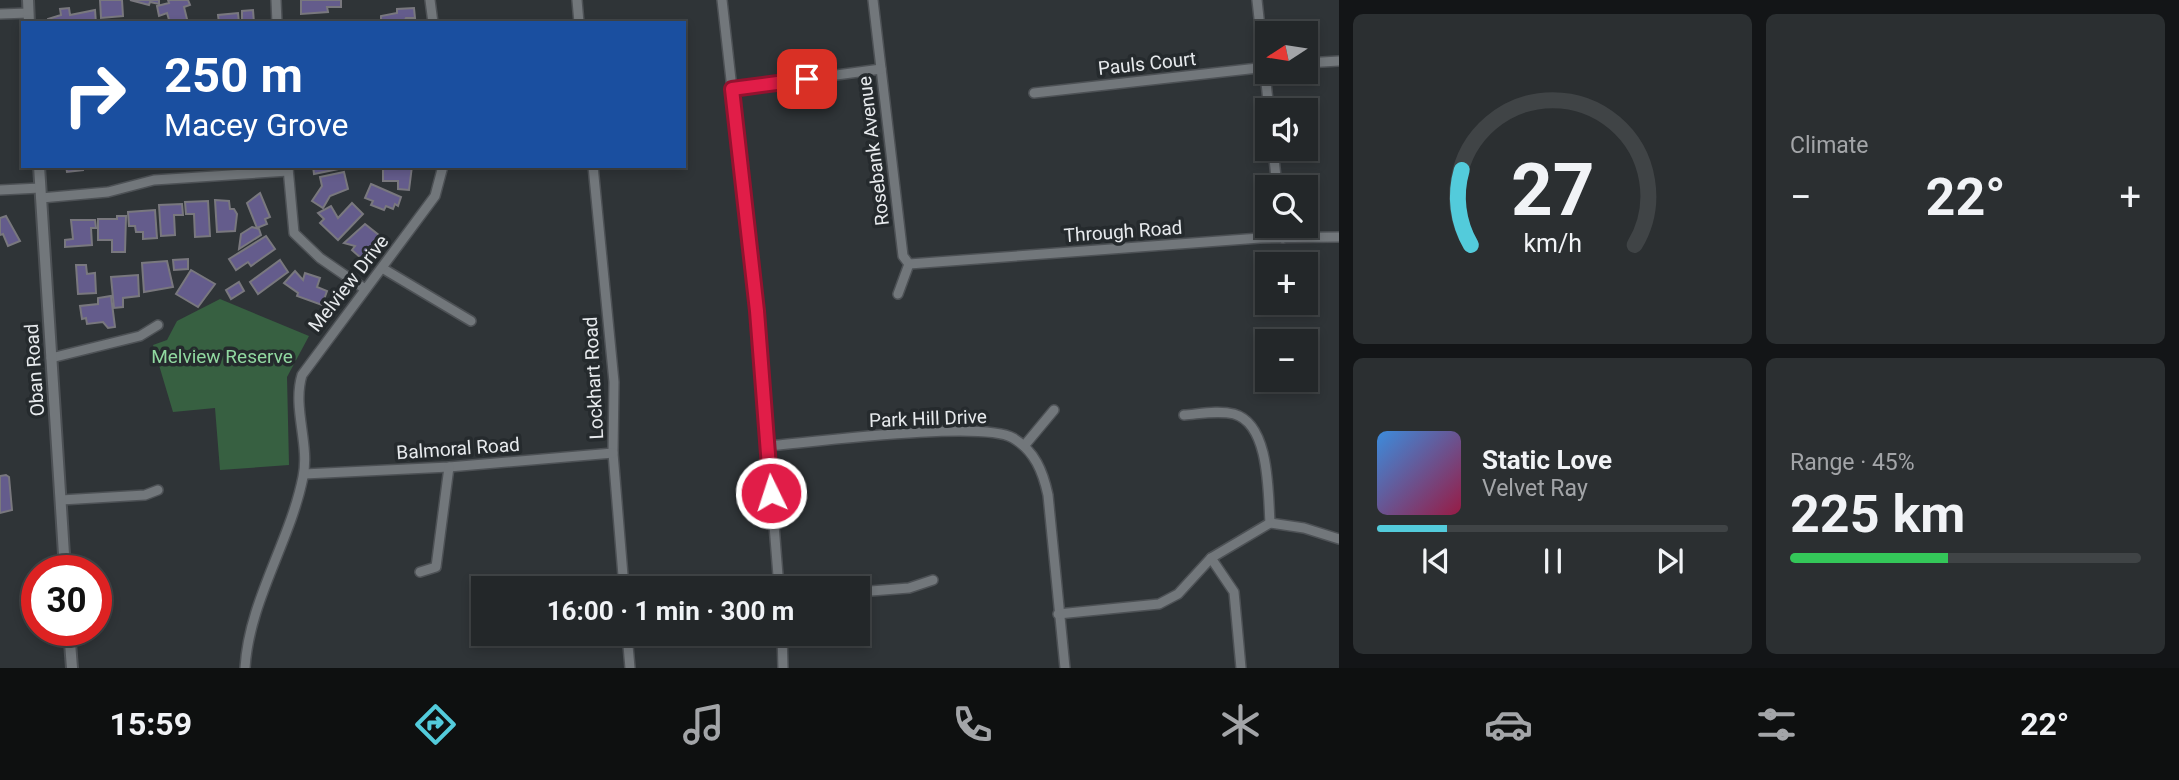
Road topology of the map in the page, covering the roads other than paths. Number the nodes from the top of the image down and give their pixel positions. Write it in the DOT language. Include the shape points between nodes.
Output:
graph roads {
  1 [pos="28,0"];
  2 [pos="276,0"];
  3 [pos="430,0"];
  4 [pos="577,0"];
  5 [pos="722,0"];
  6 [pos="873,0"];
  7 [pos="1257,0"];
  8 [pos="0,14"];
  9 [pos="29,18"];
  10 [pos="277,21"];
  11 [pos="433,21"];
  12 [pos="579,21"];
  13 [pos="1260,21"];
  14 [pos="1339,61"];
  15 [pos="1318,62"];
  16 [pos="1255,68"];
  17 [pos="881,69"];
  18 [pos="732,89"];
  19 [pos="1034,93"];
  20 [pos="39,168"];
  21 [pos="442,168"];
  22 [pos="593,168"];
  23 [pos="288,169"];
  24 [pos="0,190"];
  25 [pos="40,193"];
  26 [pos="1339,237"];
  27 [pos="1283,239"];
  28 [pos="909,264"];
  29 [pos="382,268"];
  30 [pos="365,289"];
  31 [pos="898,294"];
  32 [pos="471,321"];
  33 [pos="158,325"];
  34 [pos="51,358"];
  35 [pos="1054,410"];
  36 [pos="1184,415"];
  37 [pos="768,446"];
  38 [pos="1024,446"];
  39 [pos="613,453"];
  40 [pos="449,467"];
  41 [pos="304,474"];
  42 [pos="158,491"];
  43 [pos="61,500"];
  44 [pos="1270,523"];
  45 [pos="1339,539"];
  46 [pos="64,555"];
  47 [pos="1211,558"];
  48 [pos="420,572"];
  49 [pos="623,576"];
  50 [pos="778,576"];
  51 [pos="933,580"];
  52 [pos="870,591"];
  53 [pos="1058,614"];
  54 [pos="70,646"];
  55 [pos="628,646"];
  56 [pos="782,646"];
  57 [pos="72,668"];
  58 [pos="245,668"];
  59 [pos="630,668"];
  60 [pos="783,668"];
  61 [pos="1065,668"];
  62 [pos="1241,668"];
  1 -- 9 [label="street"];
  2 -- 10 [label="street"];
  3 -- 11 [label="street"];
  4 -- 12 [label="street"];
  5 -- 18 [label="street"];
  6 -- 17 [label="street, Rosebank Avenue"];
  7 -- 13 [label="street"];
  8 -- 9 [label="street"];
  14 -- 15 [label="street"];
  16 -- 19 [label="street, Pauls Court"];
  17 -- 18 [label="street"];
  17 -- 28 [label="street, Rosebank Avenue" via="903,256"];
  18 -- 37 [label="street"];
  20 -- 25 [label="street, Oban Road"];
  21 -- 29 [label="street, Melview Drive" via="435,197"];
  22 -- 39 [label="street, Lockhart Road" via="614,382"];
  23 -- 25 [label="street" via="154,180 108,192"];
  23 -- 30 [label="street" via="294,233 320,258"];
  24 -- 25 [label="street"];
  25 -- 34 [label="street, Oban Road"];
  26 -- 27 [label="street, Through Road"];
  27 -- 28 [label="street, Through Road"];
  28 -- 31 [label="street"];
  29 -- 30 [label="street, Melview Drive"];
  29 -- 32 [label="street"];
  30 -- 41 [label="street, Melview Drive" via="302,375"];
  33 -- 34 [label="street" via="140,336"];
  34 -- 43 [label="street, Oban Road"];
  35 -- 38 [label="street"];
  36 -- 44 [label="street" via="1234,414 1247,420 1261,444"];
  37 -- 38 [label="street, Park Hill Drive" via="970,430 1011,436"];
  37 -- 50 [label="street"];
  38 -- 53 [label="street" via="1044,474"];
  39 -- 40 [label="street, Balmoral Road"];
  39 -- 49 [label="street, Lockhart Road"];
  40 -- 41 [label="street, Balmoral Road"];
  40 -- 48 [label="street" via="436,567"];
  41 -- 58 [label="street, Melview Drive" via="263,589"];
  42 -- 43 [label="street"];
  43 -- 46 [label="street, Oban Road"];
  44 -- 45 [label="street"];
  44 -- 47 [label="street"];
  47 -- 53 [label="street" via="1178,594 1158,604"];
  47 -- 62 [label="street" via="1234,592"];
  51 -- 52 [label="street" via="909,588"];
  53 -- 61 [label="street"];
  54 -- 57 [label="street"];
  55 -- 59 [label="street"];
  56 -- 60 [label="street"];
}
